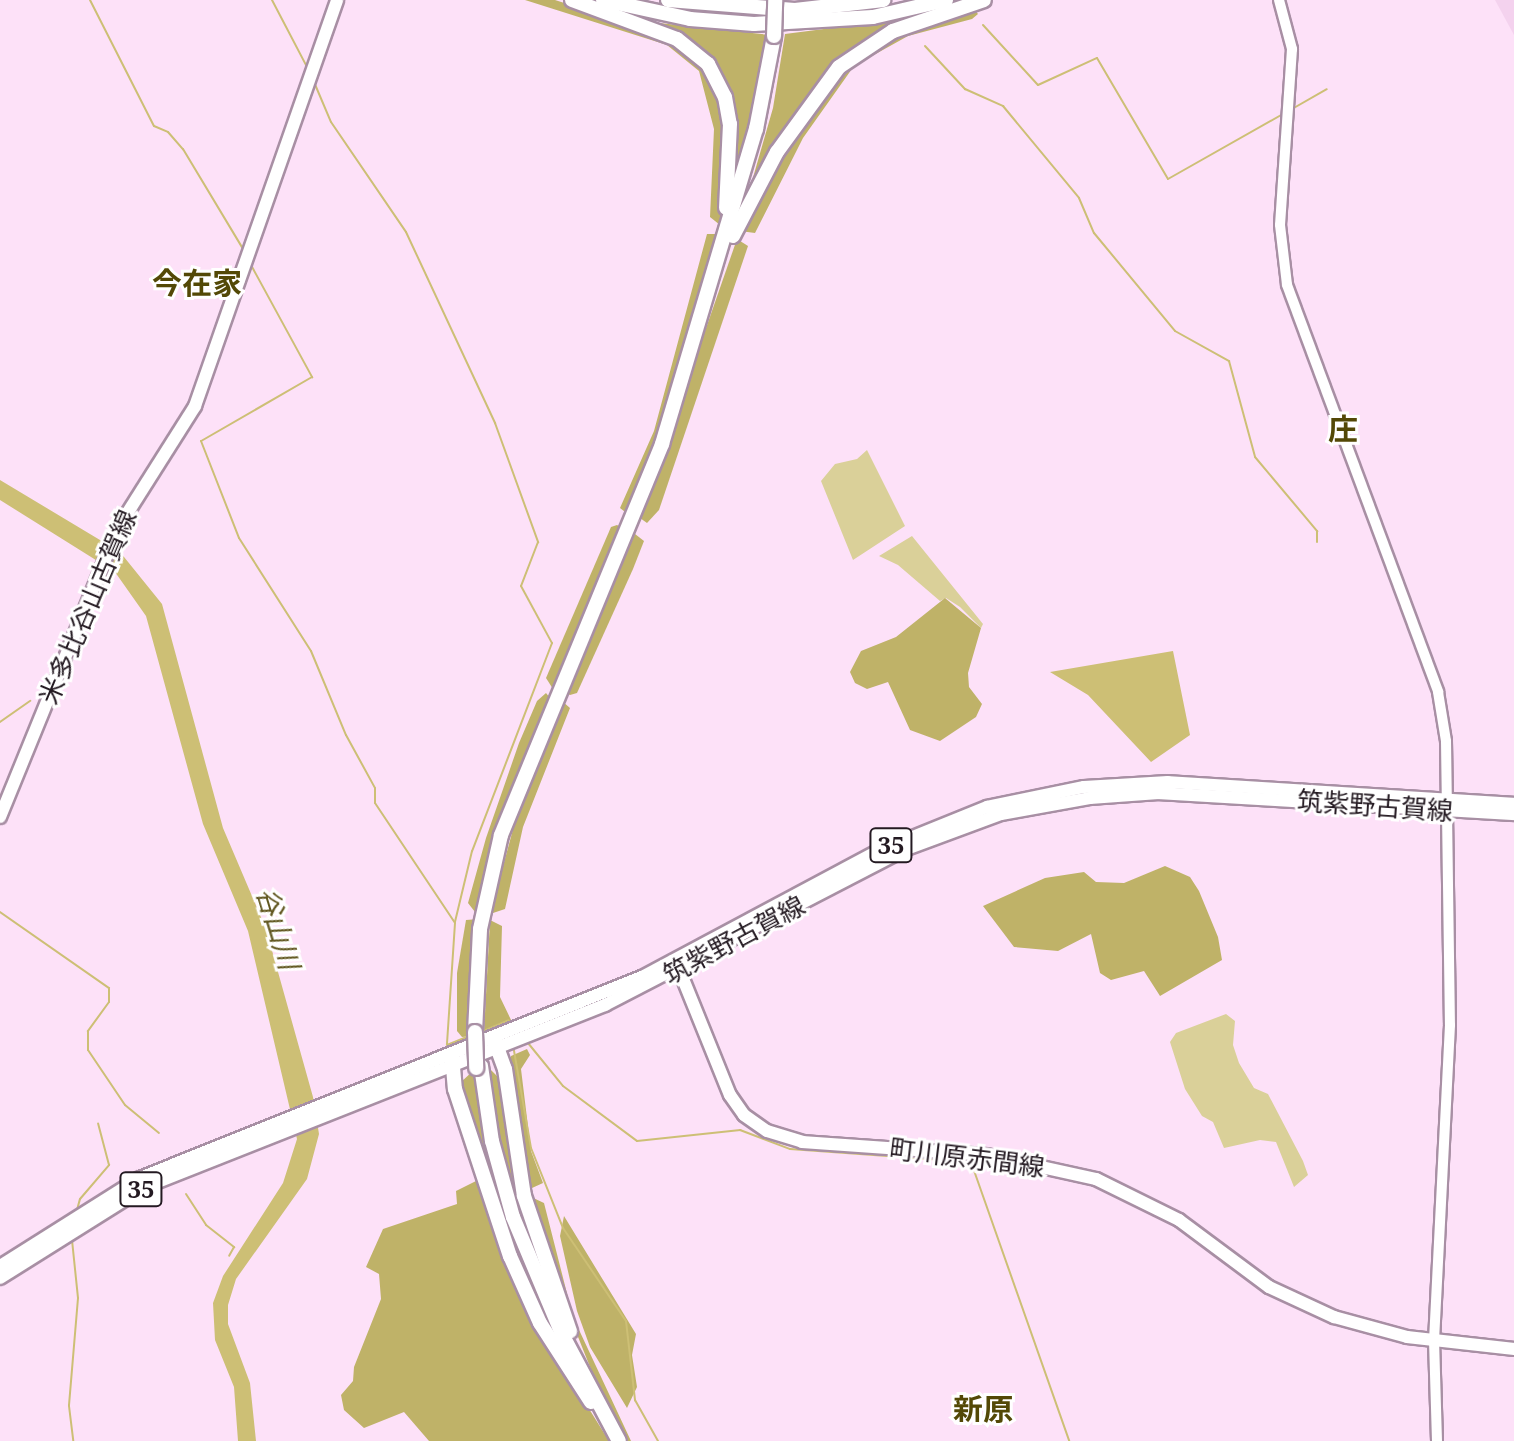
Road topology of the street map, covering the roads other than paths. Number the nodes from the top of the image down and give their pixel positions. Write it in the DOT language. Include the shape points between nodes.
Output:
graph roads {
  1 [pos="337,0"];
  2 [pos="572,0"];
  3 [pos="603,0"];
  4 [pos="668,0"];
  5 [pos="747,0"];
  6 [pos="775,0"];
  7 [pos="781,0"];
  8 [pos="883,0"];
  9 [pos="946,0"];
  10 [pos="984,0"];
  11 [pos="1279,0"];
  12 [pos="853,4"];
  13 [pos="778,36"];
  14 [pos="727,242"];
  15 [pos="4,799"];
  16 [pos="1514,804"];
  17 [pos="1446,806"];
  18 [pos="1514,814"];
  19 [pos="0,817"];
  20 [pos="677,965"];
  21 [pos="496,1044"];
  22 [pos="451,1062"];
  23 [pos="294,1122"];
  24 [pos="0,1266"];
  25 [pos="0,1278"];
  26 [pos="1434,1340"];
  27 [pos="1514,1349"];
  28 [pos="596,1401"];
  29 [pos="617,1441"];
  30 [pos="1437,1441"];
  1 -- 15 [label="main road, 米多比谷山古賀線" via="195,406 111,545"];
  2 -- 14 [label="highway" via="677,39 715,75 725,97 731,139"];
  3 -- 9 [label="highway" via="690,19 768,24 873,17"];
  4 -- 12 [label="highway" via="751,10"];
  5 -- 12 [label="highway"];
  6 -- 13 [label="highway, bridge"];
  7 -- 13 [label="highway"];
  8 -- 12 [label="highway"];
  10 -- 14 [label="highway" via="886,35 839,67 777,152"];
  11 -- 17 [label="street" via="1289,29 1292,72 1280,225 1287,285 1438,692 1446,741"];
  13 -- 14 [label="highway" via="763,130"];
  14 -- 28 [label="highway, bridge" via="662,444 501,835 480,929 479,1067 496,1177 520,1248"];
  15 -- 19 [label="main road, 米多比谷山古賀線"];
  16 -- 17 [label="main road, 筑紫野古賀線 / 35"];
  17 -- 18 [label="main road, 筑紫野古賀線 / 35"];
  17 -- 20 [label="main road, 筑紫野古賀線 / 35" via="1159,793 1026,808 904,850"];
  17 -- 26 [label="street" via="1450,1025"];
  20 -- 21 [label="main road, 筑紫野古賀線 / 35"];
  20 -- 26 [label="main road, 町川原赤間線" via="730,1095 744,1115 767,1131 802,1142 987,1155 1096,1179 1179,1220 1269,1287 1366,1328"];
  21 -- 22 [label="main road, 筑紫野古賀線 / 35"];
  21 -- 28 [label="highway" via="531,1222"];
  22 -- 23 [label="main road, 筑紫野古賀線 / 35"];
  22 -- 28 [label="highway" via="510,1256 556,1351"];
  23 -- 24 [label="main road, 筑紫野古賀線 / 35" via="140,1178"];
  23 -- 25 [label="main road, 筑紫野古賀線 / 35" via="145,1187"];
  26 -- 27 [label="main road, 町川原赤間線"];
  26 -- 30 [label="street"];
  28 -- 29 [label="highway"];
}
